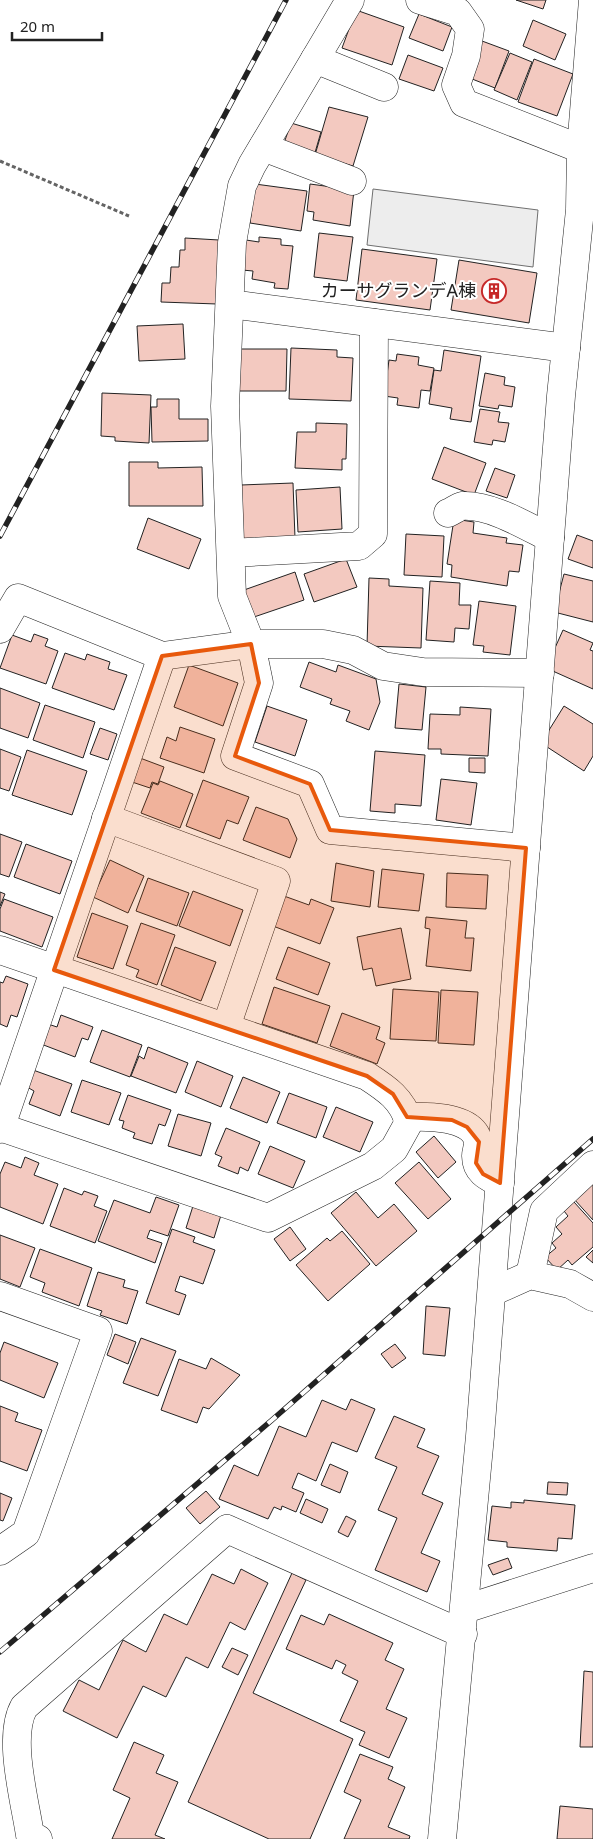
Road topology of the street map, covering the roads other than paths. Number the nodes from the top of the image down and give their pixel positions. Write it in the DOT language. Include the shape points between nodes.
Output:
graph roads {
  1 [pos="350,0"];
  2 [pos="420,0"];
  3 [pos="593,0"];
  4 [pos="314,59"];
  5 [pos="384,87"];
  6 [pos="262,147"];
  7 [pos="581,149"];
  8 [pos="352,181"];
  9 [pos="586,202"];
  10 [pos="230,304"];
  11 [pos="374,323"];
  12 [pos="566,348"];
  13 [pos="448,513"];
  14 [pos="550,538"];
  15 [pos="231,553"];
  16 [pos="0,629"];
  17 [pos="251,644"];
  18 [pos="162,656"];
  19 [pos="540,673"];
  20 [pos="106,818"];
  21 [pos="526,848"];
  22 [pos="0,950"];
  23 [pos="54,970"];
  24 [pos="226,1027"];
  25 [pos="407,1117"];
  26 [pos="0,1128"];
  27 [pos="593,1165"];
  28 [pos="500,1183"];
  29 [pos="530,1275"];
  30 [pos="492,1292"];
  31 [pos="0,1296"];
  32 [pos="593,1297"];
  33 [pos="0,1551"];
  34 [pos="593,1568"];
  35 [pos="464,1622"];
  36 [pos="38,1839"];
  37 [pos="442,1839"];
  1 -- 4 [label="street"];
  2 -- 7 [label="street" via="458,12 470,29 466,56 456,85 464,103"];
  3 -- 7 [label="street"];
  4 -- 5 [label="street"];
  4 -- 6 [label="street"];
  6 -- 8 [label="street"];
  6 -- 10 [label="street" via="242,186 232,244"];
  7 -- 9 [label="street"];
  9 -- 12 [label="street"];
  10 -- 11 [label="street"];
  10 -- 15 [label="street" via="225,406"];
  11 -- 12 [label="street"];
  11 -- 15 [label="street" via="373,534 358,546"];
  12 -- 14 [label="street"];
  13 -- 14 [label="street" via="461,506 476,508 510,518"];
  14 -- 19 [label="street"];
  15 -- 17 [label="street" via="232,596"];
  16 -- 18 [label="street" via="18,598"];
  17 -- 18 [label="street"];
  17 -- 19 [label="street" via="323,644 354,650 383,666 423,672"];
  17 -- 21 [label="street" via="259,683 235,756 310,784 330,830"];
  18 -- 20 [label="street"];
  19 -- 21 [label="street"];
  20 -- 23 [label="street"];
  20 -- 24 [label="street" via="276,881"];
  21 -- 28 [label="street"];
  22 -- 23 [label="street"];
  23 -- 24 [label="street"];
  23 -- 26 [label="street"];
  24 -- 25 [label="street" via="368,1076 394,1094"];
  25 -- 26 [label="street" via="409,1122 394,1149 373,1166 268,1218"];
  25 -- 28 [label="street" via="452,1120 467,1127 479,1142 476,1163 482,1174"];
  27 -- 29 [label="street" via="544,1211"];
  28 -- 30 [label="street"];
  29 -- 30 [label="street"];
  29 -- 32 [label="street" via="570,1284"];
  30 -- 35 [label="street"];
  31 -- 33 [label="street" via="98,1331 26,1533"];
  34 -- 35 [label="street"];
  35 -- 36 [label="street" via="226,1529 24,1707 19,1716 16,1742 30,1835"];
  35 -- 37 [label="street"];
}
